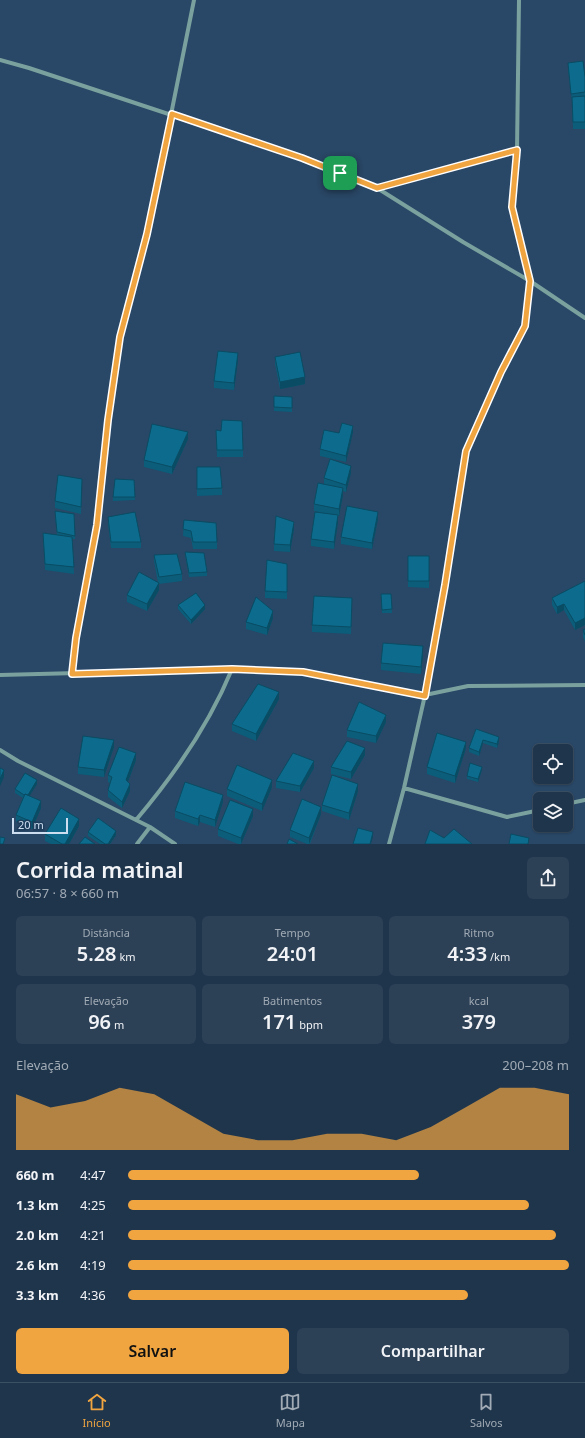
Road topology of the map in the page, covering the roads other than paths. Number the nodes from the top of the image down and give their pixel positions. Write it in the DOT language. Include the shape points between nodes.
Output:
graph roads {
  1 [pos="194,0"];
  2 [pos="519,0"];
  3 [pos="0,60"];
  4 [pos="172,114"];
  5 [pos="517,150"];
  6 [pos="377,188"];
  7 [pos="530,281"];
  8 [pos="585,318"];
  9 [pos="232,669"];
  10 [pos="72,674"];
  11 [pos="0,675"];
  12 [pos="585,685"];
  13 [pos="425,696"];
  14 [pos="0,750"];
  15 [pos="404,788"];
  16 [pos="585,800"];
  17 [pos="573,803"];
  18 [pos="533,812"];
  19 [pos="136,820"];
  20 [pos="150,827"];
  21 [pos="137,844"];
  22 [pos="175,844"];
  23 [pos="389,844"];
  1 -- 4 [label="street"];
  2 -- 5 [label="street"];
  3 -- 4 [label="street"];
  4 -- 6 [label="street" via="302,158"];
  4 -- 10 [label="street" via="147,234 120,337 97,525 76,638"];
  5 -- 6 [label="street"];
  5 -- 7 [label="street" via="512,207"];
  6 -- 7 [label="street"];
  7 -- 8 [label="street"];
  7 -- 13 [label="street" via="525,326 501,372 466,451"];
  9 -- 10 [label="street"];
  9 -- 13 [label="street" via="303,672"];
  9 -- 19 [label="street" via="195,741 162,790"];
  10 -- 11 [label="street"];
  12 -- 13 [label="street" via="468,686"];
  13 -- 15 [label="street"];
  14 -- 19 [label="street"];
  15 -- 18 [label="street" via="507,818"];
  15 -- 23 [label="street"];
  16 -- 17 [label="street"];
  19 -- 20 [label="street"];
  20 -- 21 [label="street"];
  20 -- 22 [label="street"];
}
